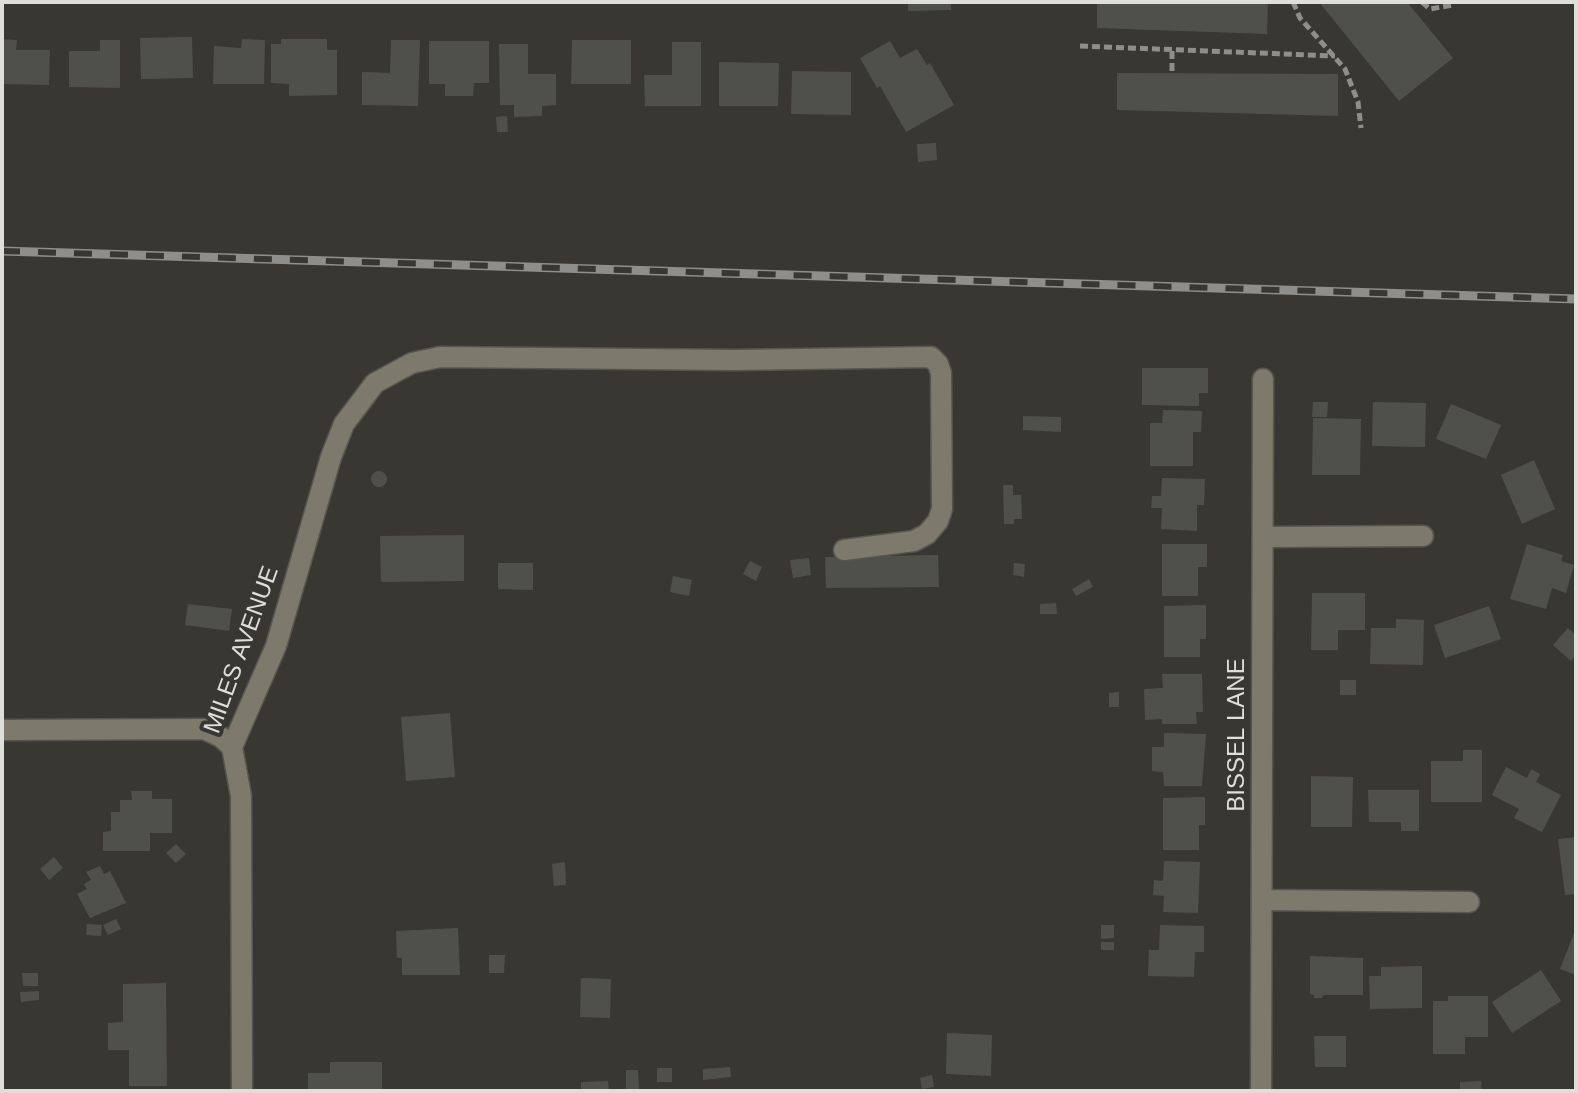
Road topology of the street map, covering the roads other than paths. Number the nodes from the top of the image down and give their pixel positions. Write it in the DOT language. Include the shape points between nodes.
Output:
graph roads {
  1 [pos="1263,379"];
  2 [pos="1423,536"];
  3 [pos="1264,537"];
  4 [pos="844,550"];
  5 [pos="2,730"];
  6 [pos="232,747"];
  7 [pos="1263,900"];
  8 [pos="1469,902"];
  9 [pos="242,1091"];
  10 [pos="1261,1091"];
  1 -- 3 [label="street, BISSEL LANE"];
  2 -- 3 [label="street"];
  3 -- 7 [label="street, BISSEL LANE"];
  4 -- 6 [label="street, MILES AVENUE" via="914,541 938,521 941,373 931,357 440,357 412,363 375,383 344,424 276,646"];
  5 -- 6 [label="street" via="204,729"];
  6 -- 9 [label="street, MILES AVENUE" via="241,796"];
  7 -- 8 [label="street"];
  7 -- 10 [label="street, BISSEL LANE"];
}
